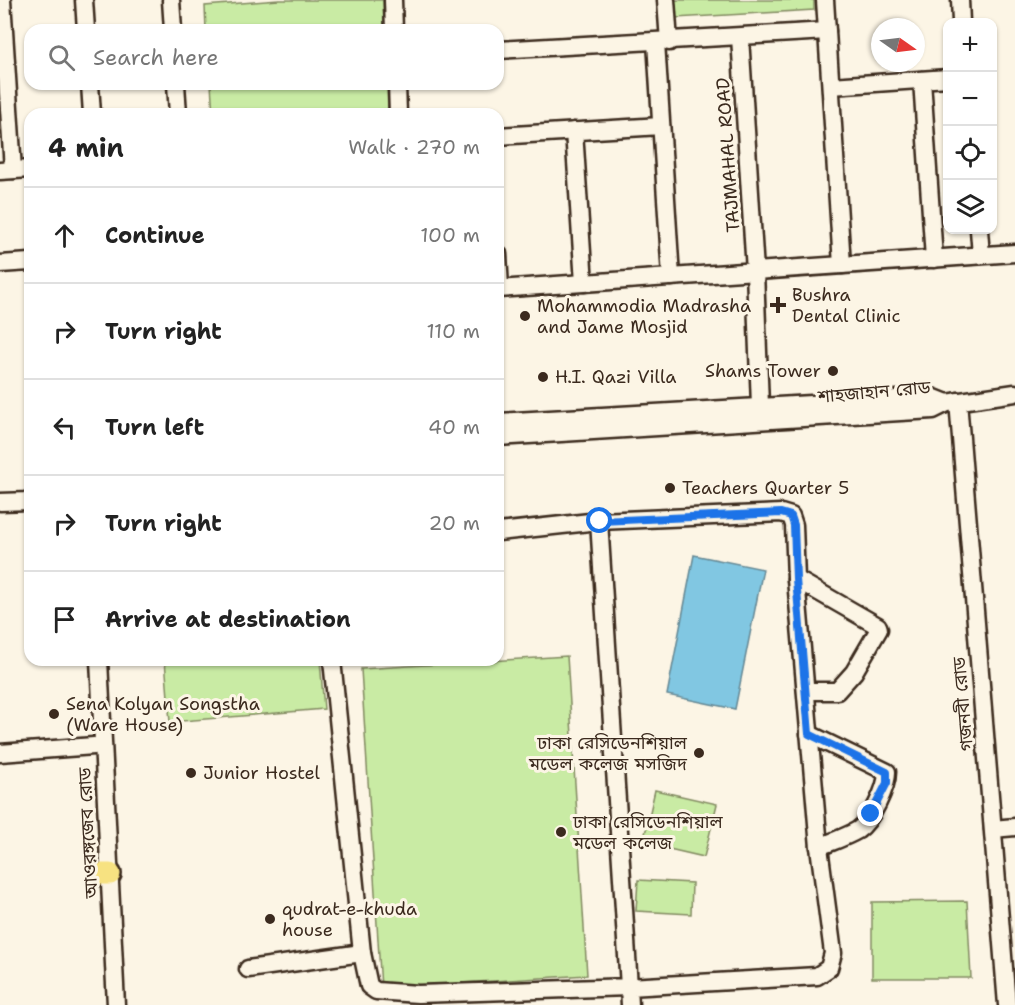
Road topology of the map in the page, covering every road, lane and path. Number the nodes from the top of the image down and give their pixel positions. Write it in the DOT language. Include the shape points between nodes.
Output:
graph roads {
  1 [pos="2,0"];
  2 [pos="84,0"];
  3 [pos="171,0"];
  4 [pos="393,0"];
  5 [pos="666,0"];
  6 [pos="825,0"];
  7 [pos="960,0"];
  8 [pos="961,18"];
  9 [pos="86,24"];
  10 [pos="173,24"];
  11 [pos="394,24"];
  12 [pos="827,31"];
  13 [pos="740,37"];
  14 [pos="662,42"];
  15 [pos="504,50"];
  16 [pos="943,78"];
  17 [pos="922,80"];
  18 [pos="831,86"];
  19 [pos="90,90"];
  20 [pos="176,90"];
  21 [pos="397,90"];
  22 [pos="92,108"];
  23 [pos="178,108"];
  24 [pos="398,108"];
  25 [pos="661,126"];
  26 [pos="574,131"];
  27 [pos="504,136"];
  28 [pos="24,170"];
  29 [pos="6,171"];
  30 [pos="979,234"];
  31 [pos="1015,253"];
  32 [pos="981,255"];
  33 [pos="934,259"];
  34 [pos="24,262"];
  35 [pos="0,264"];
  36 [pos="842,265"];
  37 [pos="755,271"];
  38 [pos="671,277"];
  39 [pos="584,283"];
  40 [pos="504,289"];
  41 [pos="1015,393"];
  42 [pos="952,402"];
  43 [pos="760,406"];
  44 [pos="504,422"];
  45 [pos="504,437"];
  46 [pos="24,501"];
  47 [pos="0,502"];
  48 [pos="600,521"];
  49 [pos="504,531"];
  50 [pos="796,579"];
  51 [pos="89,666"];
  52 [pos="99,666"];
  53 [pos="333,666"];
  54 [pos="806,691"];
  55 [pos="809,734"];
  56 [pos="94,746"];
  57 [pos="0,753"];
  58 [pos="1015,827"];
  59 [pos="993,829"];
  60 [pos="819,847"];
  61 [pos="105,874"];
  62 [pos="363,954"];
  63 [pos="248,969"];
  64 [pos="629,987"];
  65 [pos="419,1000"];
  66 [pos="106,1005"];
  67 [pos="116,1005"];
  68 [pos="630,1005"];
  69 [pos="1007,1005"];
  1 -- 29 [label="street"];
  2 -- 9 [label="street"];
  3 -- 10 [label="street"];
  4 -- 11 [label="street"];
  5 -- 14 [label="street"];
  6 -- 12 [label="street"];
  7 -- 8 [label="street"];
  12 -- 13 [label="street"];
  12 -- 18 [label="street"];
  13 -- 14 [label="street"];
  13 -- 37 [label="street, TAJMAHAL ROAD"];
  14 -- 15 [label="street"];
  14 -- 25 [label="street"];
  16 -- 17 [label="street"];
  17 -- 18 [label="street"];
  17 -- 33 [label="street"];
  18 -- 36 [label="street"];
  19 -- 22 [label="street"];
  20 -- 23 [label="street"];
  21 -- 24 [label="street"];
  25 -- 26 [label="street"];
  25 -- 38 [label="street"];
  26 -- 27 [label="street"];
  26 -- 39 [label="street"];
  28 -- 29 [label="street"];
  30 -- 32 [label="street"];
  31 -- 32 [label="street"];
  32 -- 33 [label="street"];
  33 -- 36 [label="street"];
  34 -- 35 [label="street"];
  36 -- 37 [label="street"];
  37 -- 38 [label="street"];
  37 -- 43 [label="street, TAJMAHAL ROAD"];
  38 -- 39 [label="street"];
  39 -- 40 [label="street"];
  41 -- 42 [label="street"];
  42 -- 43 [label="street, শাহজাহান রোড" via="932,397"];
  42 -- 45 [label="street, শাহজাহান রোড" via="933,410"];
  42 -- 59 [label="street, গজনবী রোড"];
  43 -- 44 [label="street, শাহজাহান রোড"];
  46 -- 47 [label="street"];
  48 -- 49 [label="street"];
  48 -- 50 [label="street" via="781,513 791,516 794,525"];
  48 -- 64 [label="street"];
  50 -- 54 [label="street"];
  50 -- 54 [label="street" via="879,629 854,672 837,691"];
  51 -- 56 [label="street, আওরঙ্গজেব রোড"];
  52 -- 61 [label="street, আওরঙ্গজেব রোড"];
  53 -- 62 [label="street"];
  54 -- 55 [label="street"];
  55 -- 60 [label="street"];
  55 -- 60 [label="street" via="887,772 887,783 860,829"];
  56 -- 57 [label="street"];
  56 -- 61 [label="street, আওরঙ্গজেব রোড"];
  58 -- 59 [label="street"];
  59 -- 69 [label="street, গজনবী রোড"];
  60 -- 64 [label="street" via="833,953 830,969 817,976"];
  61 -- 66 [label="street, আওরঙ্গজেব রোড"];
  61 -- 67 [label="street, আওরঙ্গজেব রোড"];
  62 -- 63 [label="street"];
  62 -- 65 [label="street" via="369,986 376,992"];
  64 -- 65 [label="street"];
  64 -- 68 [label="street"];
}
